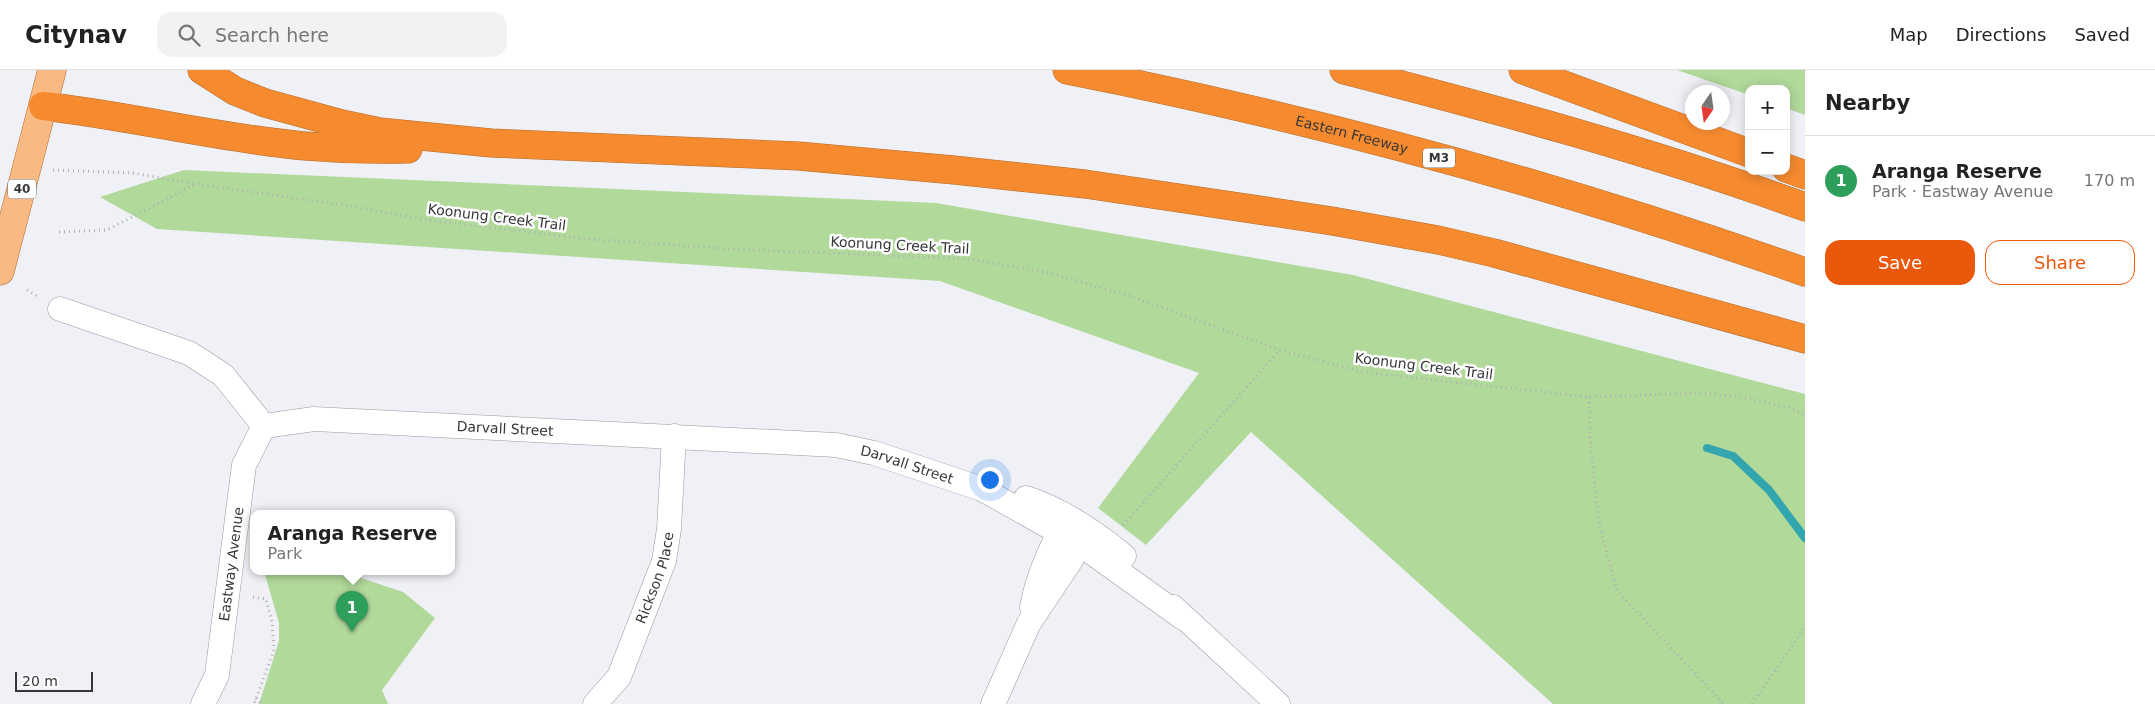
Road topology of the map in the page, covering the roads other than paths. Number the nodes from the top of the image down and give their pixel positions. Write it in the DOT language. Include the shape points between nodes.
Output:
graph roads {
  1 [pos="52,70"];
  2 [pos="202,70"];
  3 [pos="1067,70"];
  4 [pos="1344,70"];
  5 [pos="1522,70"];
  6 [pos="43,106"];
  7 [pos="491,143"];
  8 [pos="1745,152"];
  9 [pos="1790,169"];
  10 [pos="1805,175"];
  11 [pos="1805,207"];
  12 [pos="0,270"];
  13 [pos="1805,272"];
  14 [pos="60,309"];
  15 [pos="1805,339"];
  16 [pos="264,426"];
  17 [pos="674,436"];
  18 [pos="1063,524"];
  19 [pos="1084,536"];
  20 [pos="1029,623"];
  21 [pos="203,704"];
  22 [pos="595,704"];
  23 [pos="993,704"];
  24 [pos="1278,704"];
  1 -- 6 [label="main road, 40"];
  2 -- 7 [label="highway" via="235,91 264,103 342,124 399,134"];
  3 -- 13 [label="highway, Eastern Freeway / M3" via="1430,155 1614,208"];
  4 -- 11 [label="highway" via="1498,110"];
  5 -- 8 [label="highway"];
  6 -- 7 [label="highway" via="304,146 362,150"];
  6 -- 12 [label="main road, 40"];
  7 -- 15 [label="highway" via="798,156 1085,184 1224,204 1484,251"];
  9 -- 10 [label="highway"];
  14 -- 16 [label="street" via="189,353 223,375"];
  16 -- 17 [label="street, Darvall Street" via="314,419"];
  16 -- 21 [label="street, Eastway Avenue" via="244,465 217,675"];
  17 -- 18 [label="street, Darvall Street" via="855,448 982,489 1040,503"];
  17 -- 22 [label="street, Rickson Place" via="664,562 619,677"];
  18 -- 19 [label="street, Darvall Street"];
  18 -- 20 [label="street" via="1038,582"];
  19 -- 20 [label="street"];
  19 -- 24 [label="street, Darvall Street" via="1134,564 1183,618"];
  20 -- 23 [label="street"];
}
